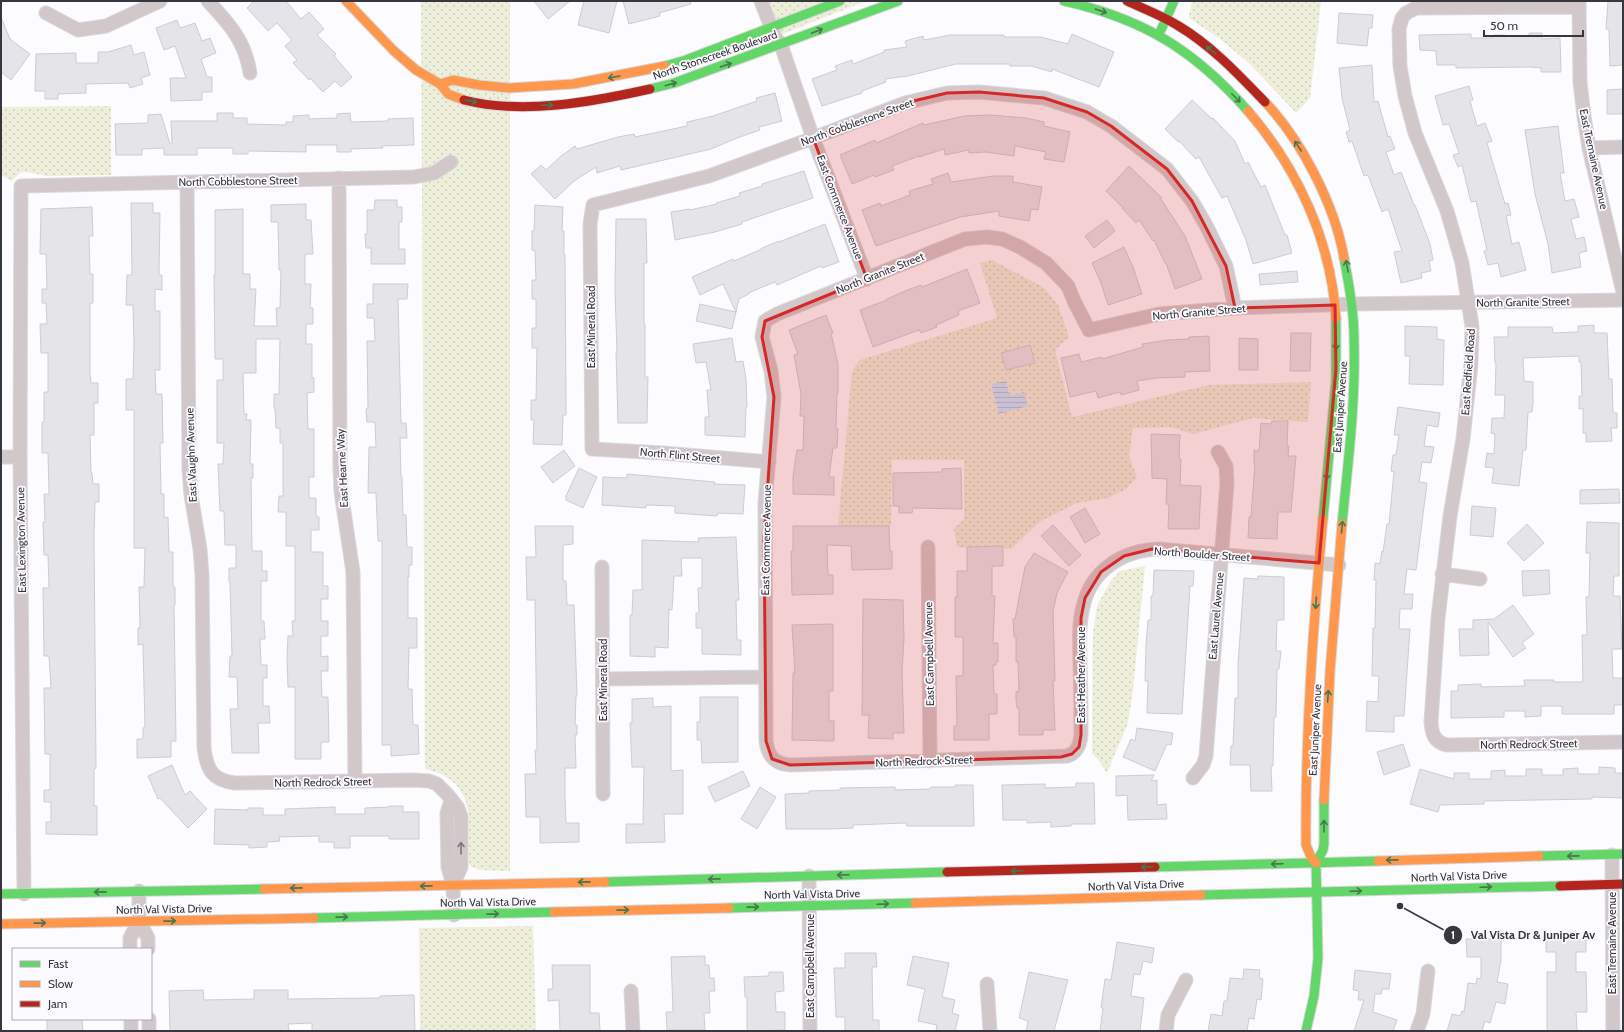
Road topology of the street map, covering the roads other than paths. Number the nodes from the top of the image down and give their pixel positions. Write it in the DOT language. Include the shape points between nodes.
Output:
graph roads {
  1 [pos="160,1"];
  2 [pos="208,1"];
  3 [pos="346,1"];
  4 [pos="761,1"];
  5 [pos="840,1"];
  6 [pos="898,1"];
  7 [pos="1064,1"];
  8 [pos="1127,1"];
  9 [pos="1174,1"];
  10 [pos="1154,2"];
  11 [pos="1579,4"];
  12 [pos="1150,11"];
  13 [pos="46,13"];
  14 [pos="1162,17"];
  15 [pos="772,27"];
  16 [pos="1150,31"];
  17 [pos="780,45"];
  18 [pos="250,72"];
  19 [pos="440,84"];
  20 [pos="813,138"];
  21 [pos="1623,147"];
  22 [pos="1589,148"];
  23 [pos="451,162"];
  24 [pos="338,178"];
  25 [pos="187,182"];
  26 [pos="21,186"];
  27 [pos="593,205"];
  28 [pos="867,279"];
  29 [pos="1623,292"];
  30 [pos="1623,300"];
  31 [pos="1468,303"];
  32 [pos="1353,304"];
  33 [pos="1335,305"];
  34 [pos="1235,308"];
  35 [pos="765,321"];
  36 [pos="592,449"];
  37 [pos="1218,452"];
  38 [pos="20,456"];
  39 [pos="1,457"];
  40 [pos="769,462"];
  41 [pos="928,547"];
  42 [pos="1221,554"];
  43 [pos="1319,563"];
  44 [pos="1339,565"];
  45 [pos="602,567"];
  46 [pos="1442,574"];
  47 [pos="1480,579"];
  48 [pos="1085,598"];
  49 [pos="766,677"];
  50 [pos="603,679"];
  51 [pos="1436,741"];
  52 [pos="1623,742"];
  53 [pos="1076,751"];
  54 [pos="772,759"];
  55 [pos="930,761"];
  56 [pos="212,774"];
  57 [pos="1193,778"];
  58 [pos="355,781"];
  59 [pos="603,794"];
  60 [pos="1618,855"];
  61 [pos="1316,863"];
  62 [pos="809,876"];
  63 [pos="1618,884"];
  64 [pos="452,885"];
  65 [pos="139,891"];
  66 [pos="1317,892"];
  67 [pos="1,894"];
  68 [pos="24,894"];
  69 [pos="809,906"];
  70 [pos="454,914"];
  71 [pos="139,921"];
  72 [pos="1,924"];
  73 [pos="130,948"];
  74 [pos="148,948"];
  75 [pos="1428,971"];
  76 [pos="1186,980"];
  77 [pos="987,984"];
  78 [pos="631,991"];
  79 [pos="131,1020"];
  80 [pos="149,1020"];
  81 [pos="131,1031"];
  82 [pos="149,1031"];
  83 [pos="632,1031"];
  84 [pos="810,1031"];
  85 [pos="990,1031"];
  86 [pos="1166,1031"];
  87 [pos="1306,1031"];
  88 [pos="1417,1031"];
  89 [pos="1613,1031"];
  1 -- 13 [label="street" via="106,26 78,30"];
  2 -- 18 [label="street" via="239,38"];
  3 -- 19 [label="main road" via="394,52 416,70"];
  4 -- 15 [label="street, East Commerce Avenue"];
  5 -- 15 [label="main road, North Stonecreek Boulevard"];
  17 -- 6 [label="main road, North Stonecreek Boulevard, one-way"];
  7 -- 16 [label="main road, one-way" via="1091,8"];
  8 -- 12 [label="main road"];
  9 -- 14 [label="main road"];
  10 -- 12 [label="main road"];
  11 -- 22 [label="street, East Tremaine Avenue" via="1580,82"];
  11 -- 31 [label="street, East Redfield Road" via="1416,8 1402,18 1399,29 1400,66 1405,96 1415,132 1447,211 1462,263"];
  12 -- 14 [label="main road"];
  12 -- 16 [label="main road"];
  14 -- 16 [label="main road"];
  32 -- 14 [label="main road, East Juniper Avenue, one-way" via="1341,239 1321,186 1306,157 1253,88 1214,53"];
  15 -- 17 [label="street, East Commerce Avenue"];
  15 -- 19 [label="main road, North Stonecreek Boulevard, one-way" via="660,68 573,84 509,88 452,80"];
  16 -- 33 [label="main road, East Juniper Avenue, one-way" via="1189,56 1217,80 1278,147 1308,200 1323,249"];
  19 -- 17 [label="main road, North Stonecreek Boulevard, one-way" via="448,94 456,98 508,106 553,105 649,90"];
  17 -- 20 [label="street, East Commerce Avenue"];
  20 -- 27 [label="street, North Cobblestone Street" via="709,176"];
  20 -- 28 [label="street, East Commerce Avenue"];
  20 -- 34 [label="street, North Cobblestone Street" via="905,103 947,93 998,93 1044,98 1087,112 1111,126 1167,168 1192,201 1226,266"];
  21 -- 22 [label="street"];
  22 -- 29 [label="street, East Tremaine Avenue"];
  23 -- 24 [label="street, North Cobblestone Street" via="434,173 420,177"];
  24 -- 25 [label="street, North Cobblestone Street"];
  24 -- 58 [label="street, East Hearne Way" via="340,469 353,572"];
  25 -- 26 [label="street, North Cobblestone Street"];
  25 -- 56 [label="street, East Vaughn Avenue" via="189,470 202,575 204,748"];
  26 -- 38 [label="street, East Lexington Avenue"];
  27 -- 36 [label="street, East Mineral Road" via="590,224"];
  28 -- 34 [label="street, North Granite Street" via="965,239 987,237 1002,239 1020,247 1053,269 1068,286 1089,330 1159,314"];
  28 -- 35 [label="street, North Granite Street"];
  30 -- 31 [label="street, North Granite Street"];
  31 -- 32 [label="street, North Granite Street"];
  31 -- 46 [label="street, East Redfield Road" via="1472,326 1471,364 1463,439"];
  32 -- 33 [label="street, North Granite Street"];
  44 -- 32 [label="main road, East Juniper Avenue, one-way" via="1355,377"];
  33 -- 34 [label="street, North Granite Street"];
  33 -- 43 [label="main road, East Juniper Avenue, one-way" via="1336,369"];
  35 -- 40 [label="street, East Commerce Avenue" via="762,337 772,371 774,396"];
  36 -- 40 [label="street, North Flint Street"];
  37 -- 42 [label="street, East Laurel Avenue" via="1226,466 1227,475"];
  38 -- 39 [label="street"];
  38 -- 68 [label="street, East Lexington Avenue"];
  40 -- 49 [label="street, East Commerce Avenue" via="764,538"];
  41 -- 55 [label="street, East Campbell Avenue"];
  42 -- 43 [label="street, North Boulder Street"];
  42 -- 48 [label="street, North Boulder Street" via="1159,549 1124,556 1101,572"];
  42 -- 57 [label="street, East Laurel Avenue" via="1206,756"];
  43 -- 44 [label="street, North Boulder Street"];
  43 -- 61 [label="main road, East Juniper Avenue, one-way" via="1305,791 1306,845"];
  61 -- 44 [label="main road, East Juniper Avenue, one-way" via="1324,844 1325,742"];
  45 -- 50 [label="street, East Mineral Road"];
  46 -- 47 [label="street"];
  46 -- 51 [label="street, East Redfield Road" via="1431,707 1431,729"];
  48 -- 53 [label="street, East Heather Avenue" via="1080,629 1081,735"];
  49 -- 50 [label="street"];
  49 -- 54 [label="street, East Commerce Avenue" via="766,741"];
  50 -- 59 [label="street, East Mineral Road"];
  51 -- 52 [label="street, North Redrock Street" via="1454,746"];
  53 -- 55 [label="street, North Redrock Street" via="1061,757"];
  54 -- 55 [label="street, North Redrock Street" via="777,763 790,765"];
  56 -- 58 [label="street, North Redrock Street" via="219,779 235,783"];
  58 -- 64 [label="street, North Redrock Street" via="421,780 437,784 447,794 451,801 447,813 448,867"];
  60 -- 61 [label="main road, North Val Vista Drive, one-way"];
  60 -- 63 [label="street, East Tremaine Avenue"];
  61 -- 62 [label="main road, North Val Vista Drive, one-way"];
  61 -- 66 [label="main road, East Juniper Avenue"];
  62 -- 64 [label="main road, North Val Vista Drive, one-way"];
  62 -- 69 [label="street, East Campbell Avenue"];
  66 -- 63 [label="main road, North Val Vista Drive, one-way"];
  63 -- 89 [label="street, East Tremaine Avenue"];
  64 -- 65 [label="main road, North Val Vista Drive, one-way"];
  64 -- 70 [label="street"];
  65 -- 68 [label="main road, North Val Vista Drive, one-way"];
  65 -- 71 [label="street"];
  69 -- 66 [label="main road, North Val Vista Drive, one-way"];
  66 -- 87 [label="main road, East Juniper Avenue" via="1318,958 1314,996"];
  67 -- 68 [label="main road, North Val Vista Drive"];
  70 -- 69 [label="main road, North Val Vista Drive, one-way"];
  69 -- 84 [label="street, East Campbell Avenue"];
  71 -- 70 [label="main road, North Val Vista Drive, one-way"];
  72 -- 71 [label="main road, North Val Vista Drive, one-way"];
  71 -- 73 [label="street" via="130,938"];
  71 -- 74 [label="street" via="148,938"];
  75 -- 88 [label="street" via="1423,1014"];
  76 -- 86 [label="street" via="1168,1016"];
  77 -- 85 [label="street"];
  78 -- 83 [label="street"];
  79 -- 81 [label="street"];
  80 -- 82 [label="street"];
}
